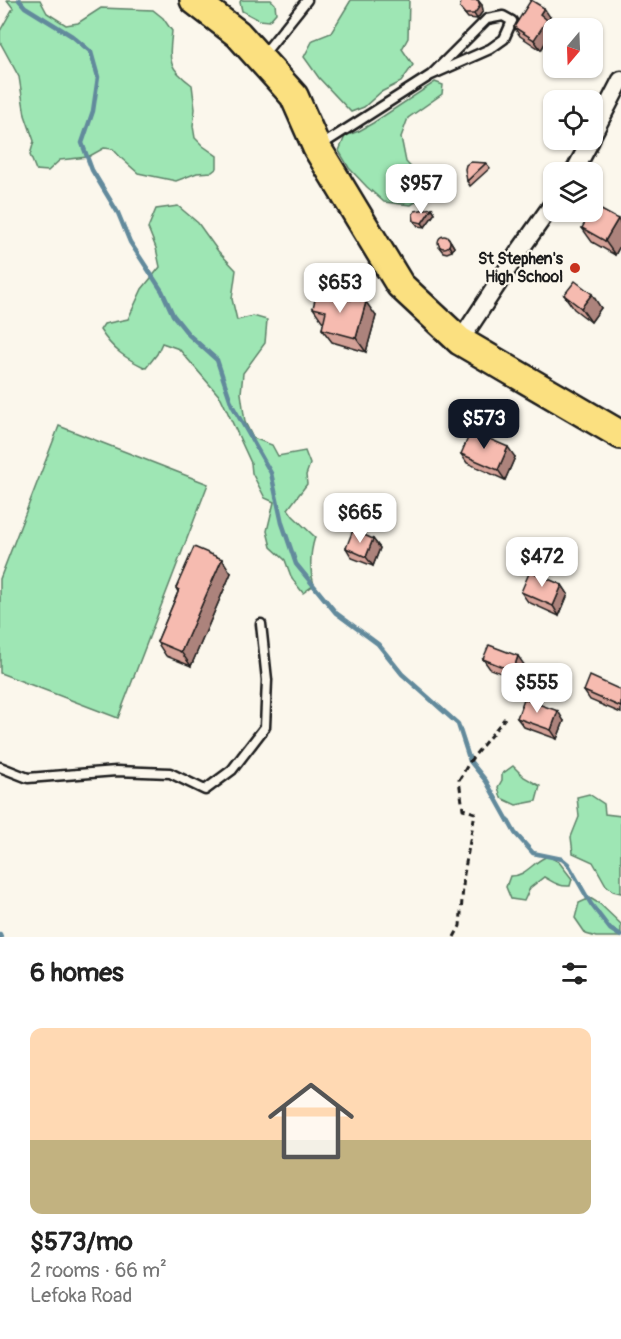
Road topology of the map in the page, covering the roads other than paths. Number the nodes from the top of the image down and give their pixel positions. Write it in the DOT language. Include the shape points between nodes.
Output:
graph roads {
  1 [pos="194,0"];
  2 [pos="307,0"];
  3 [pos="261,58"];
  4 [pos="431,75"];
  5 [pos="621,80"];
  6 [pos="603,116"];
  7 [pos="317,148"];
  8 [pos="543,218"];
  9 [pos="460,340"];
  10 [pos="621,435"];
  11 [pos="261,624"];
  12 [pos="0,767"];
  1 -- 3 [label="main road" via="238,34"];
  2 -- 3 [label="lane"];
  3 -- 7 [label="main road" via="294,96"];
  4 -- 4 [label="lane" via="490,49 504,39 512,21 503,16 487,19"];
  4 -- 7 [label="lane"];
  5 -- 6 [label="street"];
  7 -- 9 [label="main road" via="400,285"];
  8 -- 9 [label="street"];
  9 -- 10 [label="main road"];
  11 -- 12 [label="lane" via="267,680 265,727 232,770 205,790 170,773 116,771 28,778"];
}
